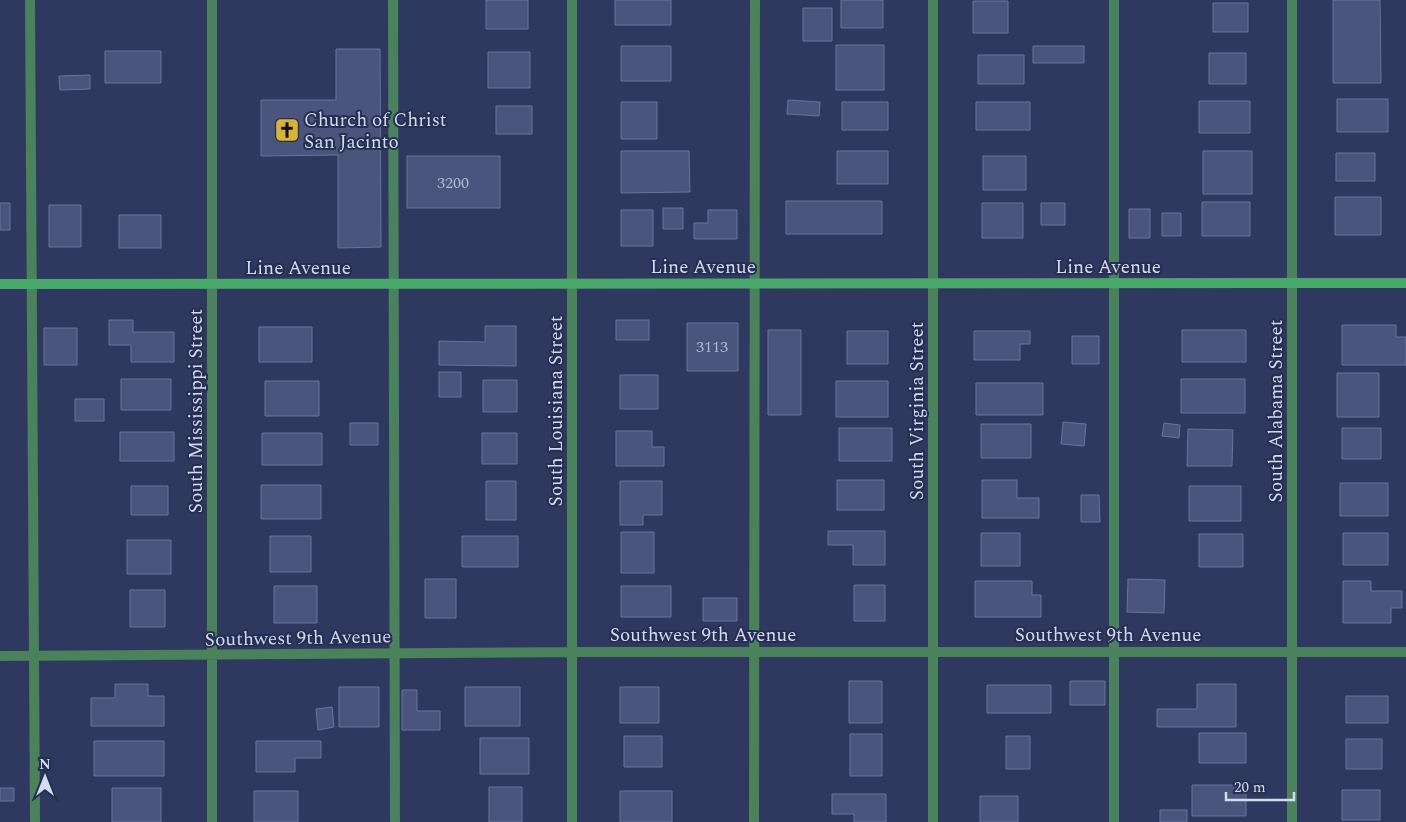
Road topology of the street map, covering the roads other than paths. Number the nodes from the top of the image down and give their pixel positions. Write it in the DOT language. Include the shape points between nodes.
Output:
graph roads {
  1 [pos="30,0"];
  2 [pos="212,0"];
  3 [pos="393,0"];
  4 [pos="572,0"];
  5 [pos="755,0"];
  6 [pos="933,0"];
  7 [pos="1114,0"];
  8 [pos="1292,0"];
  9 [pos="934,283"];
  10 [pos="1114,283"];
  11 [pos="1292,283"];
  12 [pos="1406,283"];
  13 [pos="0,284"];
  14 [pos="32,284"];
  15 [pos="212,284"];
  16 [pos="395,284"];
  17 [pos="573,284"];
  18 [pos="756,284"];
  19 [pos="572,652"];
  20 [pos="753,652"];
  21 [pos="933,652"];
  22 [pos="1114,652"];
  23 [pos="1292,652"];
  24 [pos="1406,652"];
  25 [pos="395,654"];
  26 [pos="0,656"];
  27 [pos="35,656"];
  28 [pos="213,656"];
  29 [pos="36,822"];
  30 [pos="212,822"];
  31 [pos="395,822"];
  32 [pos="572,822"];
  33 [pos="754,822"];
  34 [pos="933,822"];
  35 [pos="1114,822"];
  36 [pos="1292,822"];
  1 -- 14 [label="street"];
  2 -- 15 [label="street, South Mississippi Street"];
  3 -- 16 [label="street"];
  4 -- 17 [label="street, South Louisiana Street"];
  5 -- 18 [label="street"];
  6 -- 9 [label="street, South Virginia Street"];
  7 -- 10 [label="street"];
  8 -- 11 [label="street, South Alabama Street"];
  9 -- 10 [label="main road, Line Avenue"];
  9 -- 18 [label="main road, Line Avenue"];
  9 -- 21 [label="street, South Virginia Street"];
  10 -- 11 [label="main road, Line Avenue"];
  10 -- 22 [label="street"];
  11 -- 12 [label="main road, Line Avenue"];
  11 -- 23 [label="street, South Alabama Street"];
  13 -- 14 [label="main road, Line Avenue"];
  14 -- 15 [label="main road, Line Avenue"];
  14 -- 27 [label="street"];
  15 -- 16 [label="main road, Line Avenue"];
  15 -- 28 [label="street, South Mississippi Street"];
  16 -- 17 [label="main road, Line Avenue"];
  16 -- 25 [label="street"];
  17 -- 18 [label="main road, Line Avenue"];
  17 -- 19 [label="street, South Louisiana Street"];
  18 -- 20 [label="street"];
  19 -- 20 [label="street, Southwest 9th Avenue"];
  19 -- 25 [label="street, Southwest 9th Avenue"];
  19 -- 32 [label="street, South Louisiana Street"];
  20 -- 21 [label="street, Southwest 9th Avenue"];
  20 -- 33 [label="street"];
  21 -- 22 [label="street, Southwest 9th Avenue"];
  21 -- 34 [label="street, South Virginia Street"];
  22 -- 23 [label="street, Southwest 9th Avenue"];
  22 -- 35 [label="street"];
  23 -- 24 [label="street, Southwest 9th Avenue"];
  23 -- 36 [label="street, South Alabama Street"];
  25 -- 28 [label="street, Southwest 9th Avenue"];
  25 -- 31 [label="street"];
  26 -- 27 [label="street, Southwest 9th Avenue"];
  27 -- 28 [label="street, Southwest 9th Avenue"];
  27 -- 29 [label="street"];
  28 -- 30 [label="street, South Mississippi Street"];
}
